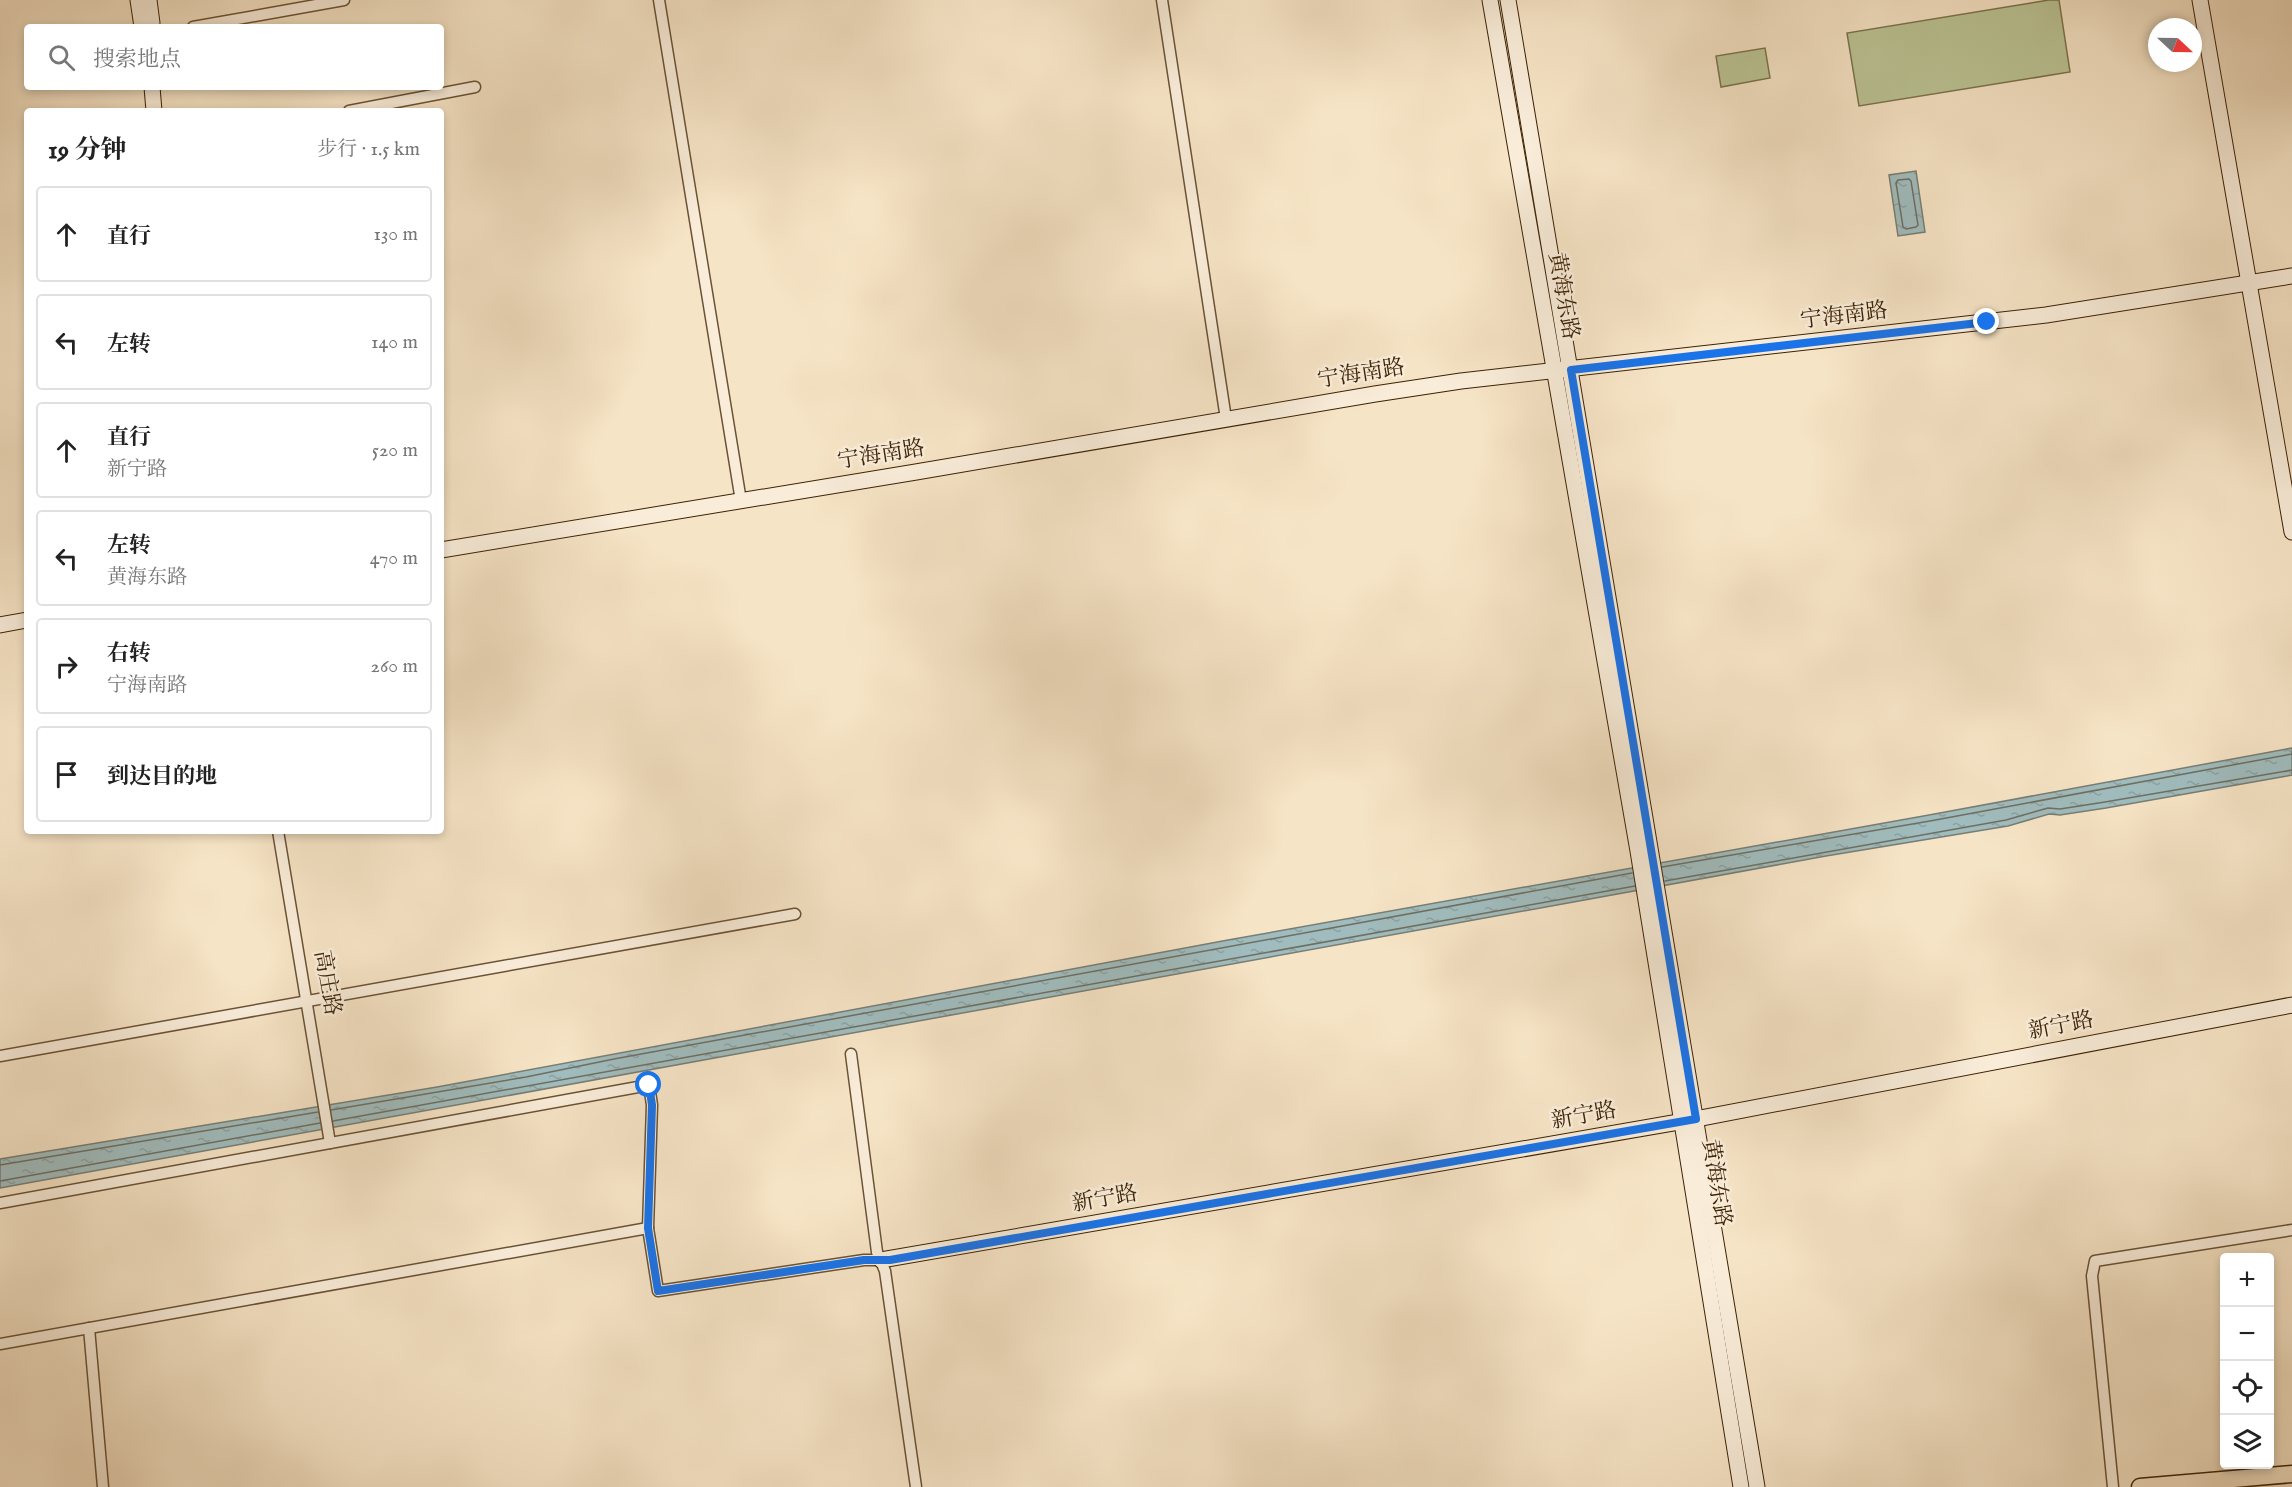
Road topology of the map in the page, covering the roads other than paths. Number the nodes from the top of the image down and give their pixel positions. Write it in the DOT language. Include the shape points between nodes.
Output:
graph roads {
  1 [pos="138,0"];
  2 [pos="149,0"];
  3 [pos="344,0"];
  4 [pos="659,0"];
  5 [pos="1162,0"];
  6 [pos="1490,0"];
  7 [pos="1508,0"];
  8 [pos="2200,0"];
  9 [pos="142,24"];
  10 [pos="152,24"];
  11 [pos="209,24"];
  12 [pos="475,87"];
  13 [pos="152,90"];
  14 [pos="154,108"];
  15 [pos="365,108"];
  16 [pos="2292,276"];
  17 [pos="2250,283"];
  18 [pos="1571,370"];
  19 [pos="1553,372"];
  20 [pos="1226,419"];
  21 [pos="741,501"];
  22 [pos="2292,532"];
  23 [pos="444,550"];
  24 [pos="24,621"];
  25 [pos="0,625"];
  26 [pos="279,834"];
  27 [pos="1645,850"];
  28 [pos="795,914"];
  29 [pos="307,1001"];
  30 [pos="2292,1005"];
  31 [pos="851,1054"];
  32 [pos="0,1056"];
  33 [pos="1690,1120"];
  34 [pos="330,1140"];
  35 [pos="0,1203"];
  36 [pos="648,1228"];
  37 [pos="2292,1230"];
  38 [pos="881,1260"];
  39 [pos="89,1328"];
  40 [pos="0,1344"];
  41 [pos="2292,1474"];
  42 [pos="103,1487"];
  43 [pos="916,1487"];
  44 [pos="1741,1487"];
  45 [pos="1757,1487"];
  46 [pos="2113,1487"];
  47 [pos="2140,1487"];
  1 -- 9 [label="street"];
  2 -- 10 [label="street"];
  3 -- 11 [label="street"];
  4 -- 21 [label="street"];
  5 -- 20 [label="street"];
  6 -- 19 [label="street, 黄海东路"];
  7 -- 18 [label="street, 黄海东路"];
  8 -- 17 [label="street"];
  12 -- 15 [label="street"];
  13 -- 14 [label="street"];
  16 -- 17 [label="street, 宁海南路"];
  17 -- 18 [label="street, 宁海南路" via="2046,315"];
  17 -- 22 [label="street"];
  18 -- 19 [label="street, 宁海南路"];
  18 -- 27 [label="street, 黄海东路"];
  19 -- 20 [label="street, 宁海南路" via="1429,386"];
  19 -- 27 [label="street, 黄海东路"];
  20 -- 21 [label="street, 宁海南路"];
  21 -- 23 [label="street, 宁海南路"];
  24 -- 25 [label="street"];
  26 -- 29 [label="street, 高庄路"];
  27 -- 33 [label="street, 黄海东路"];
  28 -- 29 [label="street"];
  29 -- 32 [label="street"];
  29 -- 34 [label="street, 高庄路"];
  30 -- 33 [label="street, 新宁路"];
  31 -- 38 [label="street"];
  33 -- 38 [label="street, 新宁路"];
  33 -- 44 [label="street, 黄海东路"];
  33 -- 45 [label="street, 黄海东路"];
  34 -- 35 [label="street"];
  34 -- 36 [label="street" via="649,1085 652,1105"];
  36 -- 38 [label="street" via="658,1291"];
  36 -- 39 [label="street"];
  37 -- 46 [label="street" via="2095,1261 2092,1276"];
  38 -- 43 [label="street"];
  39 -- 40 [label="street"];
  39 -- 42 [label="street"];
  41 -- 47 [label="main road"];
}
